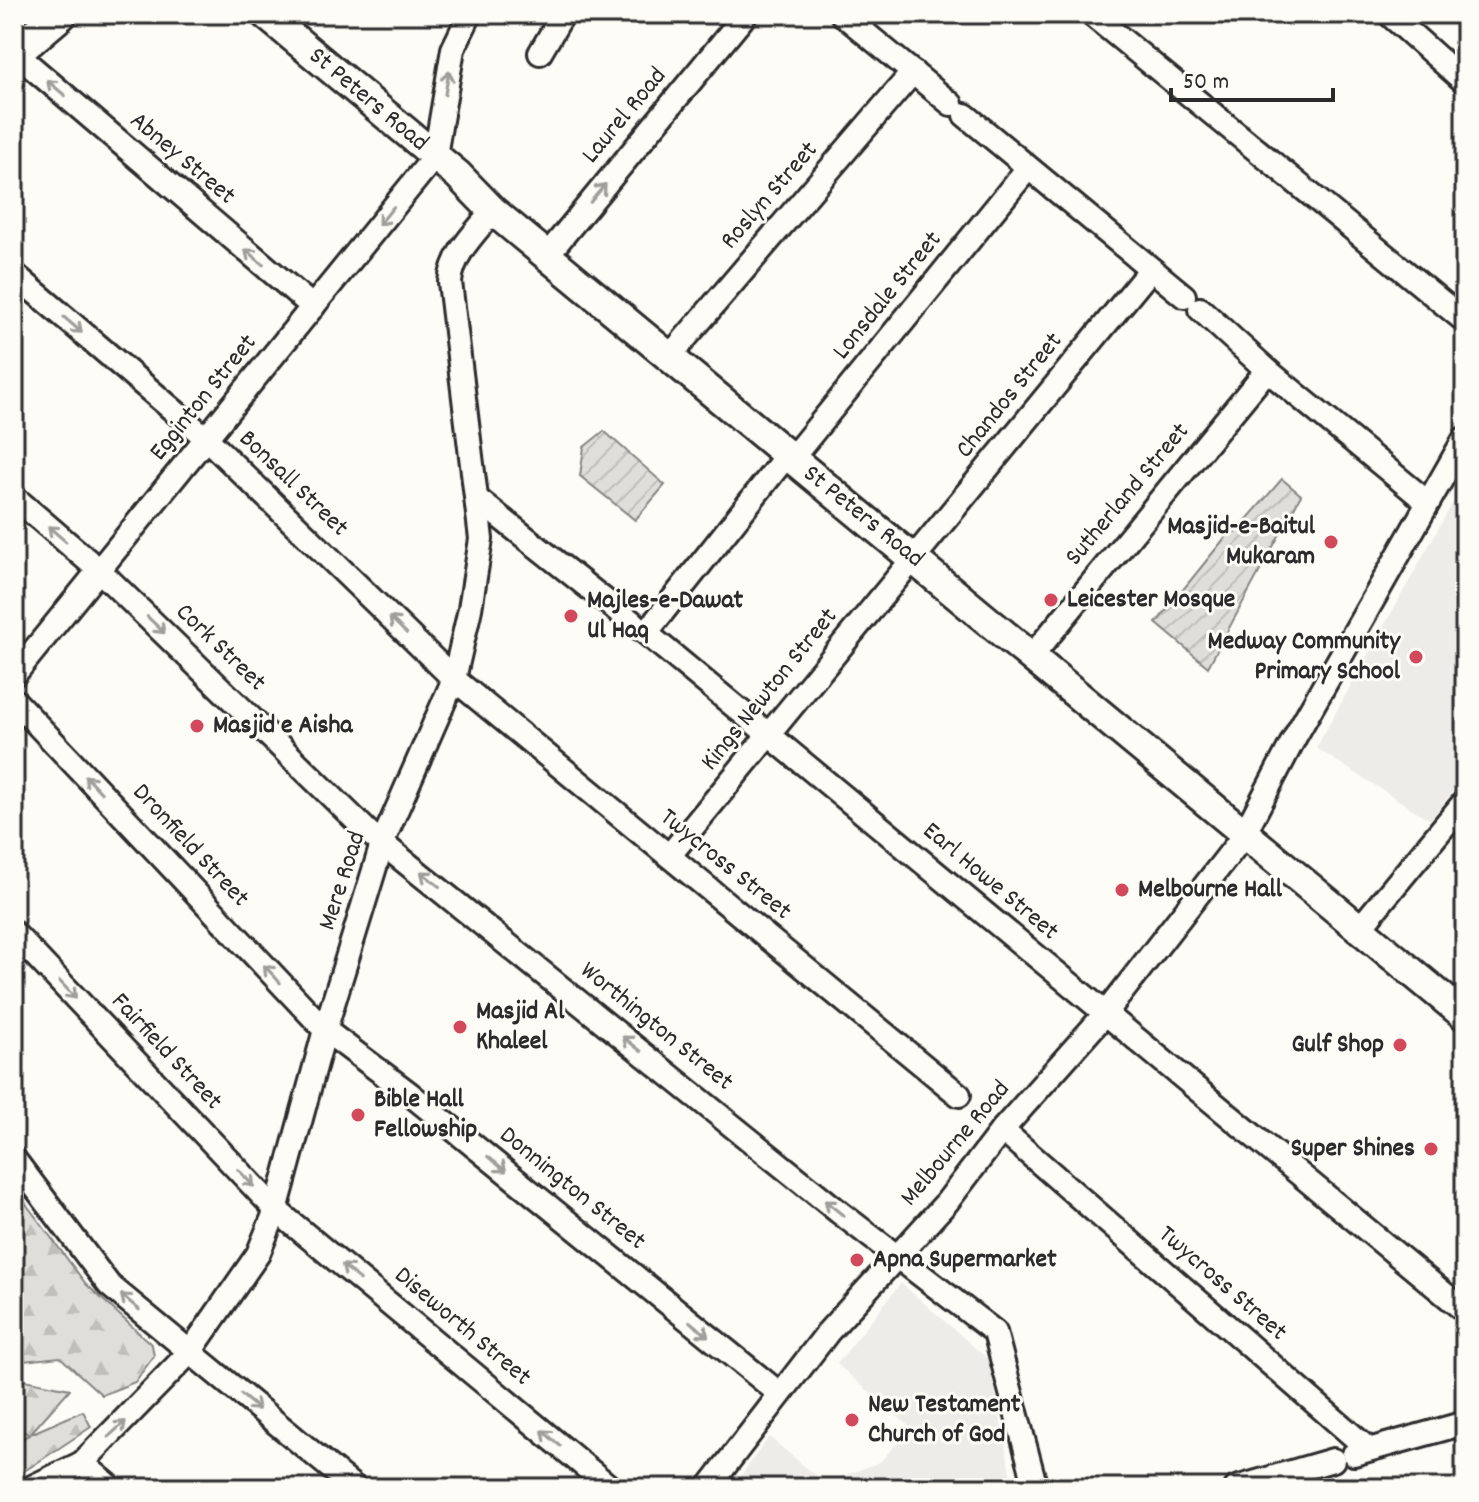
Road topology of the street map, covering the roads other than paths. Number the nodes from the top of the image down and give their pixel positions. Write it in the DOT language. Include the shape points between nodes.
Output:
graph roads {
  1 [pos="60,14"];
  2 [pos="265,14"];
  3 [pos="470,14"];
  4 [pos="563,14"];
  5 [pos="746,14"];
  6 [pos="842,14"];
  7 [pos="1091,14"];
  8 [pos="1389,14"];
  9 [pos="14,53"];
  10 [pos="540,53"];
  11 [pos="913,72"];
  12 [pos="1465,82"];
  13 [pos="435,156"];
  14 [pos="1028,168"];
  15 [pos="493,211"];
  16 [pos="548,254"];
  17 [pos="1151,269"];
  18 [pos="14,274"];
  19 [pos="313,307"];
  20 [pos="1465,321"];
  21 [pos="670,356"];
  22 [pos="1267,370"];
  23 [pos="1465,438"];
  24 [pos="207,439"];
  25 [pos="790,456"];
  26 [pos="14,497"];
  27 [pos="477,499"];
  28 [pos="1427,502"];
  29 [pos="913,558"];
  30 [pos="100,571"];
  31 [pos="646,633"];
  32 [pos="1032,656"];
  33 [pos="14,675"];
  34 [pos="454,679"];
  35 [pos="14,700"];
  36 [pos="770,736"];
  37 [pos="1465,801"];
  38 [pos="1244,834"];
  39 [pos="383,841"];
  40 [pos="669,856"];
  41 [pos="1359,929"];
  42 [pos="14,933"];
  43 [pos="1105,1014"];
  44 [pos="1465,1016"];
  45 [pos="325,1030"];
  46 [pos="959,1095"];
  47 [pos="1002,1130"];
  48 [pos="14,1159"];
  49 [pos="276,1210"];
  50 [pos="895,1256"];
  51 [pos="1465,1311"];
  52 [pos="190,1352"];
  53 [pos="780,1394"];
  54 [pos="1465,1423"];
  55 [pos="1351,1454"];
  56 [pos="82,1463"];
  57 [pos="30,1488"];
  58 [pos="112,1488"];
  59 [pos="355,1488"];
  60 [pos="611,1488"];
  61 [pos="708,1488"];
  62 [pos="1036,1488"];
  63 [pos="1236,1488"];
  1 -- 9 [label="main road"];
  2 -- 13 [label="street, St Peters Road"];
  13 -- 3 [label="street, one-way" via="453,49"];
  4 -- 10 [label="street"];
  16 -- 5 [label="street, Laurel Road, one-way"];
  6 -- 11 [label="street"];
  7 -- 20 [label="street"];
  8 -- 12 [label="street"];
  19 -- 9 [label="street, Abney Street, one-way"];
  11 -- 14 [label="street"];
  11 -- 21 [label="street, Roslyn Street"];
  13 -- 15 [label="street, St Peters Road"];
  13 -- 19 [label="street, Egginton Street, one-way"];
  14 -- 17 [label="street"];
  14 -- 25 [label="street, Lonsdale Street"];
  15 -- 16 [label="street, St Peters Road"];
  15 -- 27 [label="street, Mere Road" via="451,266 450,282"];
  16 -- 21 [label="street, St Peters Road"];
  17 -- 22 [label="street"];
  17 -- 29 [label="street, Chandos Street"];
  18 -- 24 [label="street, Bonsall Street, one-way"];
  19 -- 24 [label="street, Egginton Street"];
  21 -- 25 [label="street, St Peters Road"];
  22 -- 28 [label="street"];
  22 -- 32 [label="street, Sutherland Street"];
  23 -- 28 [label="street, Melbourne Road"];
  24 -- 30 [label="street, Egginton Street"];
  34 -- 24 [label="street, Bonsall Street, one-way"];
  25 -- 29 [label="street, St Peters Road"];
  25 -- 31 [label="street, Lonsdale Street"];
  30 -- 26 [label="street, Cork Street, one-way"];
  27 -- 31 [label="street, Earl Howe Street"];
  27 -- 34 [label="street, Mere Road" via="481,539"];
  28 -- 38 [label="street, Melbourne Road"];
  29 -- 32 [label="street, St Peters Road"];
  29 -- 36 [label="street, Kings Newton Street"];
  30 -- 33 [label="street, Egginton Street"];
  30 -- 39 [label="street, Cork Street, one-way"];
  31 -- 36 [label="street, Earl Howe Street"];
  32 -- 38 [label="street, St Peters Road"];
  34 -- 39 [label="street, Mere Road"];
  34 -- 40 [label="street, Twycross Street"];
  45 -- 35 [label="street, Dronfield Street, one-way"];
  36 -- 40 [label="street, Kings Newton Street"];
  36 -- 43 [label="street, Earl Howe Street"];
  37 -- 41 [label="street"];
  38 -- 41 [label="street, St Peters Road"];
  38 -- 43 [label="street, Melbourne Road"];
  39 -- 45 [label="street, Mere Road"];
  50 -- 39 [label="street, Worthington Street, one-way"];
  40 -- 46 [label="street, Twycross Street"];
  41 -- 44 [label="street, St Peters Road"];
  42 -- 49 [label="street, Fairfield Street, one-way"];
  43 -- 47 [label="street, Melbourne Road"];
  43 -- 51 [label="street, Earl Howe Street"];
  45 -- 49 [label="street, Mere Road"];
  45 -- 53 [label="street, Donnington Street, one-way"];
  47 -- 50 [label="street, Melbourne Road" via="947,1202"];
  47 -- 55 [label="street, Twycross Street"];
  52 -- 48 [label="street, one-way" via="109,1285"];
  49 -- 52 [label="street, Mere Road" via="258,1254"];
  60 -- 49 [label="street, Diseworth Street, one-way"];
  50 -- 53 [label="street, Melbourne Road"];
  50 -- 62 [label="street, Worthington Street" via="995,1332"];
  56 -- 52 [label="street, Mere Road, one-way"];
  52 -- 59 [label="street, one-way"];
  53 -- 61 [label="street, Melbourne Road"];
  54 -- 55 [label="street"];
  55 -- 63 [label="street"];
  56 -- 57 [label="street, Mere Road"];
  56 -- 58 [label="street"];
}
